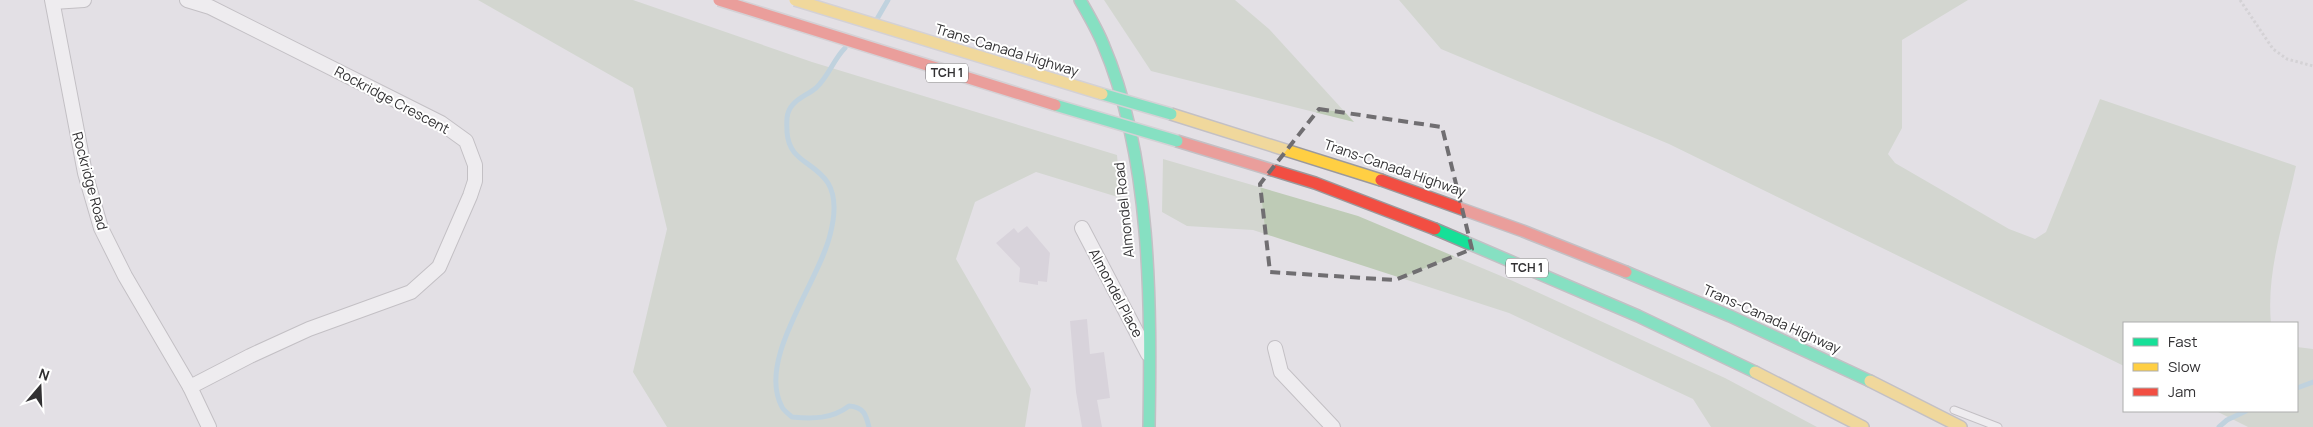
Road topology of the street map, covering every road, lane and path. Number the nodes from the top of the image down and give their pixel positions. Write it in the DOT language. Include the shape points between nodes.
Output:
graph roads {
  1 [pos="84,0"];
  2 [pos="187,0"];
  3 [pos="719,0"];
  4 [pos="795,0"];
  5 [pos="1080,0"];
  6 [pos="2240,0"];
  7 [pos="53,1"];
  8 [pos="2313,66"];
  9 [pos="1082,228"];
  10 [pos="1275,348"];
  11 [pos="1151,359"];
  12 [pos="1839,366"];
  13 [pos="190,388"];
  14 [pos="1918,397"];
  15 [pos="1945,407"];
  16 [pos="209,427"];
  17 [pos="1150,427"];
  18 [pos="1333,427"];
  19 [pos="1864,427"];
  20 [pos="1961,427"];
  21 [pos="1998,427"];
  1 -- 7 [label="street"];
  2 -- 13 [label="street, Rockridge Crescent" via="210,7 440,123 466,141 475,164 475,181 454,232 439,267 425,281 411,292 309,329"];
  3 -- 19 [label="main road, TCH 1, bridge" via="1314,183 1467,242 1638,316"];
  4 -- 12 [label="main road, Trans-Canada Highway / TCH 1, bridge" via="1331,162 1520,228 1652,282"];
  5 -- 11 [label="main road, Almondel Road" via="1108,61 1129,132 1142,220"];
  6 -- 8 [label="path" via="2273,49 2287,59"];
  7 -- 13 [label="street, Rockridge Road" via="86,173 101,228"];
  9 -- 11 [label="street, Almondel Place"];
  10 -- 18 [label="street" via="1281,372"];
  11 -- 17 [label="main road, Almondel Road"];
  12 -- 14 [label="lane"];
  12 -- 20 [label="main road, Trans-Canada Highway / TCH 1"];
  13 -- 16 [label="street, Rockridge Road"];
  15 -- 21 [label="lane"];
}
